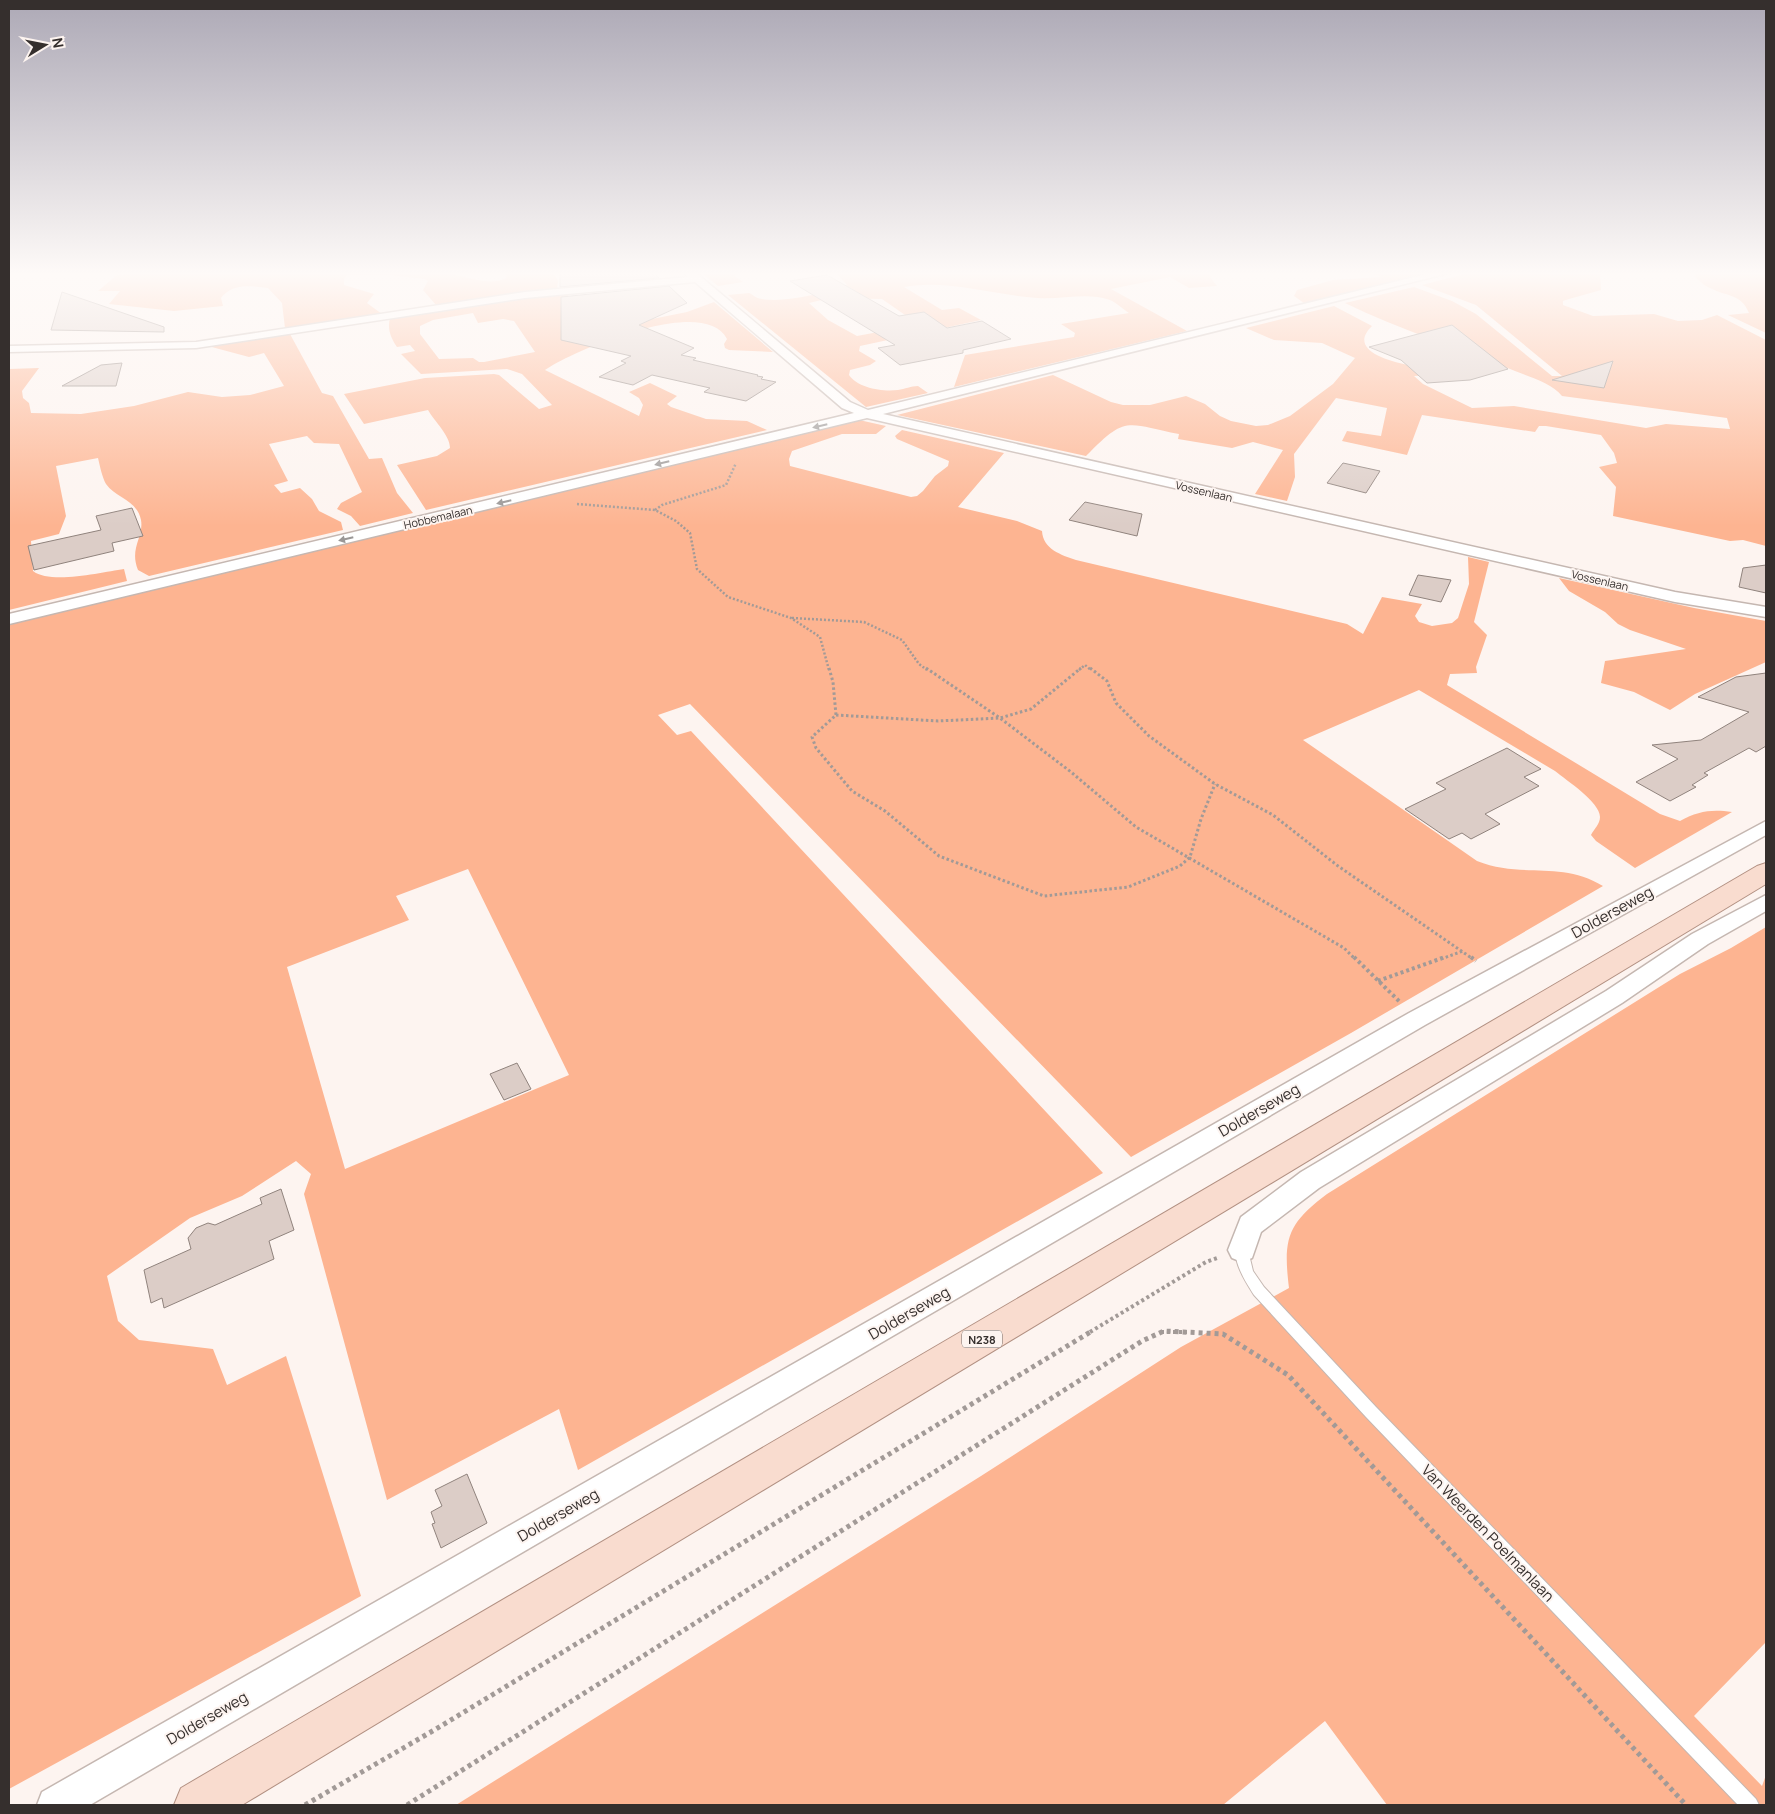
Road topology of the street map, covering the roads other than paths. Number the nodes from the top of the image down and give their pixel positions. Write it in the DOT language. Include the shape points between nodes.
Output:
graph roads {
  1 [pos="789,357"];
  2 [pos="1102,357"];
  3 [pos="867,414"];
  4 [pos="1766,612"];
  5 [pos="9,619"];
  6 [pos="1766,827"];
  7 [pos="1766,872"];
  8 [pos="1766,902"];
  9 [pos="1242,1250"];
  10 [pos="55,1805"];
  11 [pos="198,1805"];
  12 [pos="1750,1805"];
  1 -- 3 [label="street, Vossenlaan" via="846,405"];
  2 -- 3 [label="street, Hobbemalaan"];
  3 -- 4 [label="street, Vossenlaan" via="1665,594"];
  3 -- 5 [label="street, Hobbemalaan, one-way"];
  6 -- 10 [label="street, Dolderseweg" via="1417,1019"];
  7 -- 11 [label="main road, N238"];
  8 -- 9 [label="street" via="1700,939 1614,997 1310,1180 1250,1225"];
  9 -- 12 [label="lane, Van Weerden Poelmanlaan" via="1247,1273 1265,1298"];
}
